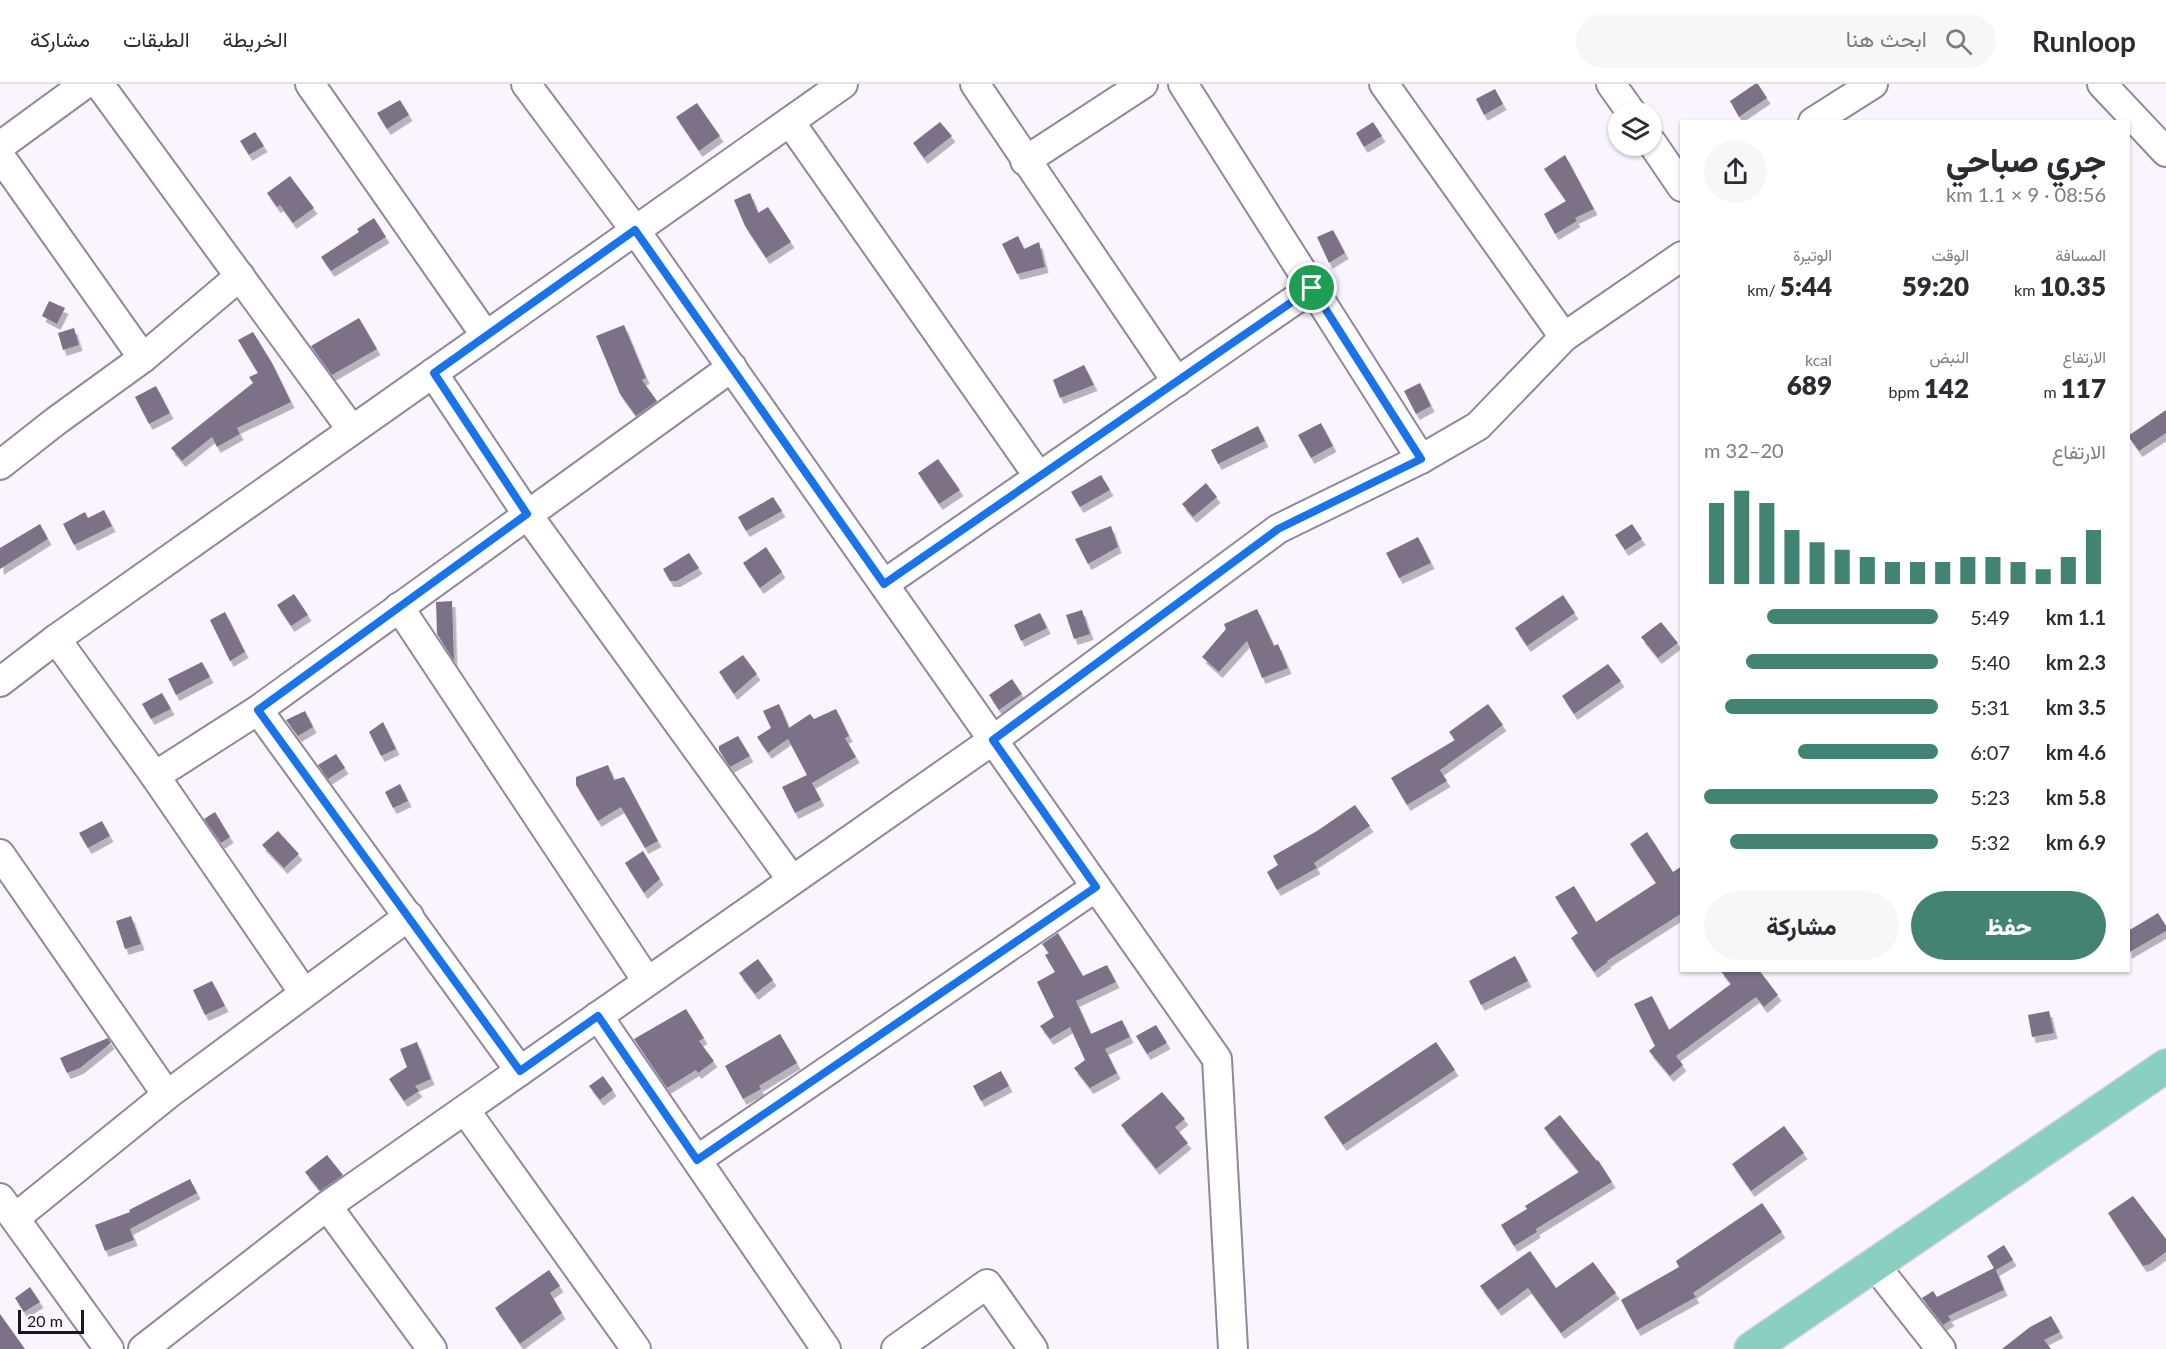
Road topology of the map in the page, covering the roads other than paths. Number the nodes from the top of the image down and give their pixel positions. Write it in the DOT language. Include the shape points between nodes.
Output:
graph roads {
  1 [pos="85,84"];
  2 [pos="99,84"];
  3 [pos="310,84"];
  4 [pos="526,84"];
  5 [pos="975,84"];
  6 [pos="1143,84"];
  7 [pos="1182,84"];
  8 [pos="1384,84"];
  9 [pos="1611,84"];
  10 [pos="1873,84"];
  11 [pos="2102,84"];
  12 [pos="833,87"];
  13 [pos="1624,102"];
  14 [pos="1816,120"];
  15 [pos="790,122"];
  16 [pos="0,146"];
  17 [pos="2166,152"];
  18 [pos="0,156"];
  19 [pos="1661,156"];
  20 [pos="1025,161"];
  21 [pos="1680,184"];
  22 [pos="635,230"];
  23 [pos="1680,257"];
  24 [pos="240,276"];
  25 [pos="1312,288"];
  26 [pos="486,336"];
  27 [pos="1564,337"];
  28 [pos="143,358"];
  29 [pos="732,367"];
  30 [pos="434,373"];
  31 [pos="1177,382"];
  32 [pos="352,430"];
  33 [pos="1421,459"];
  34 [pos="0,464"];
  35 [pos="1039,477"];
  36 [pos="527,514"];
  37 [pos="884,584"];
  38 [pos="399,607"];
  39 [pos="56,639"];
  40 [pos="0,682"];
  41 [pos="258,710"];
  42 [pos="993,740"];
  43 [pos="154,776"];
  44 [pos="0,854"];
  45 [pos="792,880"];
  46 [pos="1096,887"];
  47 [pos="410,916"];
  48 [pos="647,981"];
  49 [pos="304,993"];
  50 [pos="598,1016"];
  51 [pos="2166,1066"];
  52 [pos="520,1071"];
  53 [pos="167,1095"];
  54 [pos="465,1110"];
  55 [pos="697,1160"];
  56 [pos="327,1206"];
  57 [pos="8,1208"];
  58 [pos="1874,1264"];
  59 [pos="109,1349"];
  60 [pos="143,1349"];
  61 [pos="432,1349"];
  62 [pos="636,1349"];
  63 [pos="826,1349"];
  64 [pos="896,1349"];
  65 [pos="1033,1349"];
  66 [pos="1233,1349"];
  67 [pos="1751,1349"];
  68 [pos="1941,1349"];
  1 -- 16 [label="street"];
  2 -- 24 [label="street"];
  3 -- 26 [label="street"];
  4 -- 22 [label="street"];
  5 -- 20 [label="street"];
  6 -- 20 [label="street"];
  7 -- 25 [label="street"];
  8 -- 27 [label="street"];
  9 -- 13 [label="street"];
  10 -- 14 [label="street"];
  11 -- 17 [label="street"];
  12 -- 15 [label="street"];
  15 -- 22 [label="street"];
  15 -- 35 [label="street"];
  18 -- 28 [label="street"];
  19 -- 21 [label="street"];
  20 -- 31 [label="street"];
  22 -- 26 [label="street"];
  22 -- 29 [label="street"];
  23 -- 27 [label="street"];
  24 -- 28 [label="street"];
  24 -- 32 [label="street"];
  25 -- 31 [label="street"];
  25 -- 33 [label="street"];
  26 -- 30 [label="street"];
  27 -- 33 [label="street" via="1478,426"];
  28 -- 34 [label="street"];
  29 -- 36 [label="street"];
  29 -- 37 [label="street"];
  30 -- 32 [label="street"];
  30 -- 36 [label="street"];
  31 -- 35 [label="street"];
  32 -- 39 [label="street"];
  33 -- 42 [label="street" via="1278,529"];
  35 -- 37 [label="street"];
  36 -- 38 [label="street"];
  36 -- 45 [label="street"];
  37 -- 42 [label="street"];
  38 -- 41 [label="street"];
  38 -- 48 [label="street"];
  39 -- 40 [label="street"];
  39 -- 43 [label="street"];
  41 -- 43 [label="street"];
  41 -- 47 [label="street"];
  42 -- 45 [label="street"];
  42 -- 46 [label="street"];
  43 -- 49 [label="street"];
  44 -- 53 [label="street"];
  45 -- 48 [label="street"];
  46 -- 55 [label="street"];
  46 -- 66 [label="street" via="1217,1059"];
  47 -- 49 [label="street"];
  47 -- 52 [label="street"];
  48 -- 50 [label="street"];
  49 -- 53 [label="street"];
  50 -- 52 [label="street"];
  50 -- 55 [label="street"];
  51 -- 58 [label="main road"];
  52 -- 54 [label="street"];
  53 -- 57 [label="street"];
  54 -- 56 [label="street"];
  54 -- 62 [label="street"];
  55 -- 63 [label="street"];
  56 -- 60 [label="street"];
  56 -- 61 [label="street"];
  57 -- 59 [label="street"];
  58 -- 67 [label="main road"];
  58 -- 68 [label="street"];
  64 -- 65 [label="street" via="987,1284"];
}
